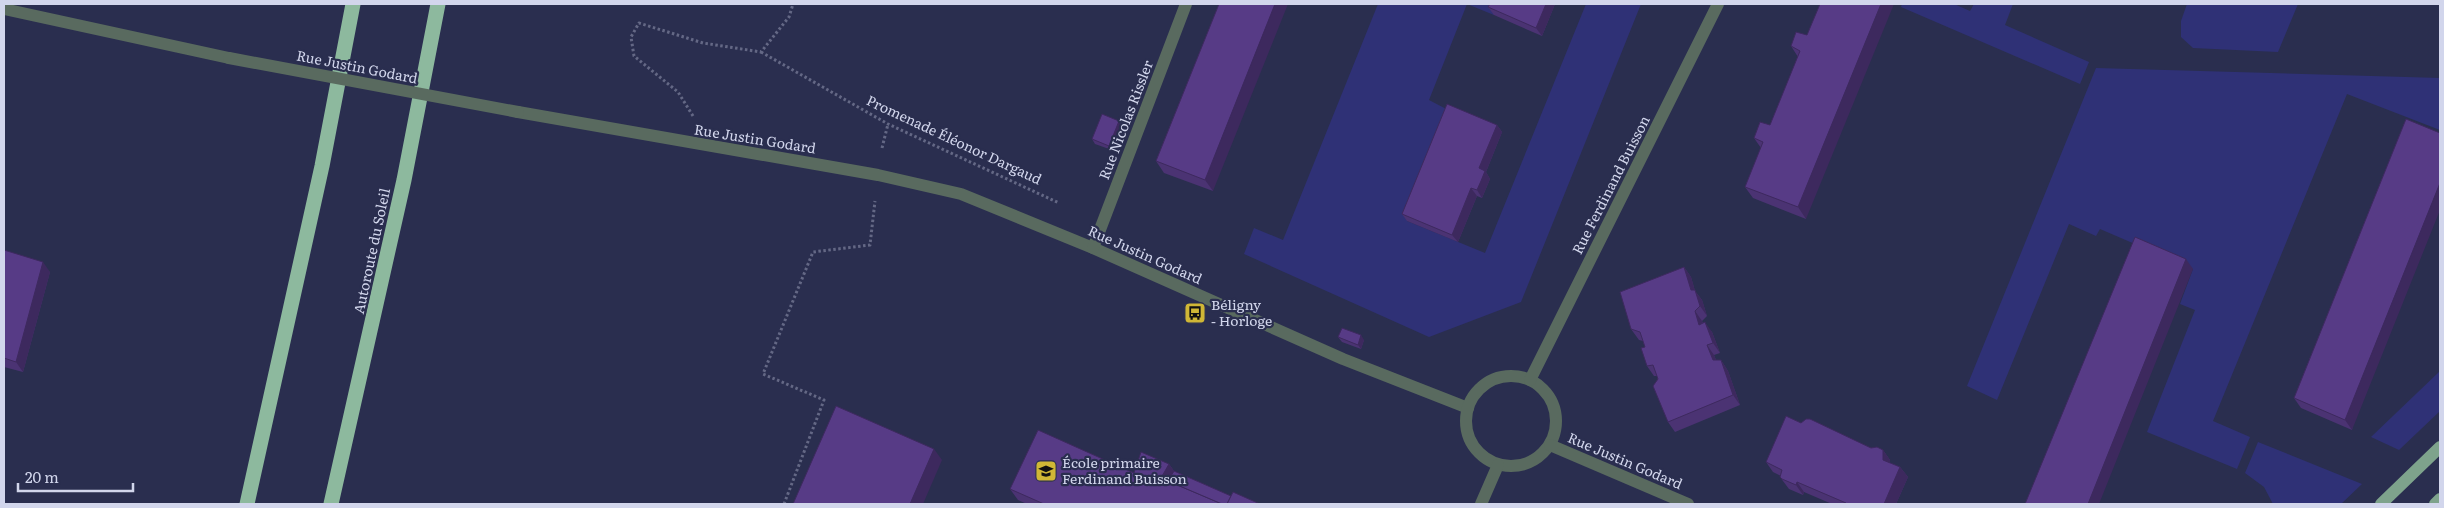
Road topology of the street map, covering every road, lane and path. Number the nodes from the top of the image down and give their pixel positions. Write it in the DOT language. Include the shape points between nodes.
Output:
graph roads {
  1 [pos="354,4"];
  2 [pos="438,4"];
  3 [pos="793,4"];
  4 [pos="1186,4"];
  5 [pos="1718,4"];
  6 [pos="4,9"];
  7 [pos="761,52"];
  8 [pos="888,124"];
  9 [pos="695,145"];
  10 [pos="882,147"];
  11 [pos="1060,203"];
  12 [pos="874,209"];
  13 [pos="1093,248"];
  14 [pos="1530,380"];
  15 [pos="1468,408"];
  16 [pos="1550,445"];
  17 [pos="2440,447"];
  18 [pos="1498,465"];
  19 [pos="2440,499"];
  20 [pos="248,504"];
  21 [pos="331,504"];
  22 [pos="784,504"];
  23 [pos="1481,504"];
  24 [pos="1688,504"];
  25 [pos="2381,504"];
  26 [pos="2435,504"];
  1 -- 20 [label="highway"];
  2 -- 21 [label="highway, Autoroute du Soleil" via="404,180"];
  3 -- 7 [label="path" via="789,17"];
  4 -- 13 [label="street, Rue Nicolas Rissler"];
  5 -- 14 [label="street, Rue Ferdinand Buisson"];
  6 -- 9 [label="street, Rue Justin Godard, bridge" via="229,58"];
  7 -- 8 [label="path, Promenade Éléonor Dargaud"];
  7 -- 9 [label="path, Promenade Éléonor Dargaud" via="703,43 639,24 631,37 634,56 678,92 694,118"];
  8 -- 10 [label="path"];
  8 -- 11 [label="path, Promenade Éléonor Dargaud"];
  9 -- 13 [label="street, Rue Justin Godard" via="878,175 961,194"];
  12 -- 22 [label="path" via="870,245 813,252 762,374 824,400"];
  13 -- 15 [label="street, Rue Justin Godard" via="1343,359"];
  14 -- 15 [label="street" via="1515,376 1500,378 1480,389"];
  14 -- 16 [label="street" via="1552,401 1556,430"];
  15 -- 18 [label="street" via="1468,436 1485,458"];
  16 -- 18 [label="street" via="1528,464"];
  16 -- 24 [label="street, Rue Justin Godard"];
  17 -- 25 [label="main road"];
  18 -- 23 [label="street"];
  19 -- 26 [label="main road"];
}
